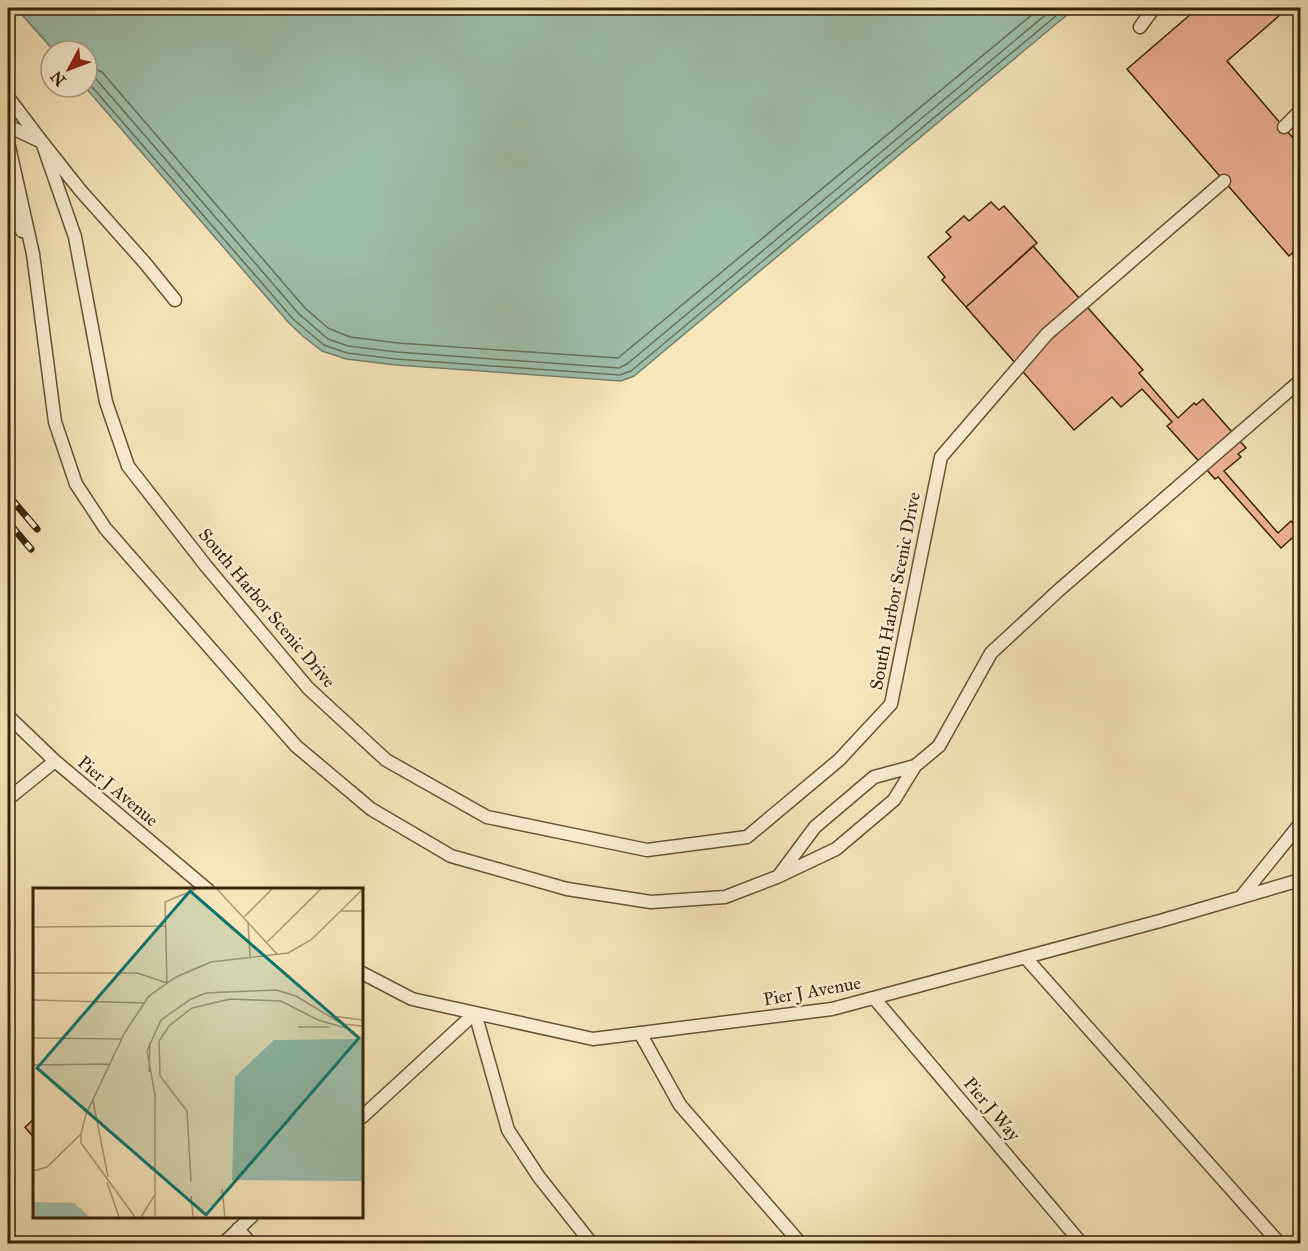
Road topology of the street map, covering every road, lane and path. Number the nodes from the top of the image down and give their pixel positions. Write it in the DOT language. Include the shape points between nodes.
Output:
graph roads {
  1 [pos="1154,8"];
  2 [pos="1140,27"];
  3 [pos="8,97"];
  4 [pos="1300,111"];
  5 [pos="8,126"];
  6 [pos="1284,127"];
  7 [pos="8,142"];
  8 [pos="42,142"];
  9 [pos="1224,181"];
  10 [pos="8,200"];
  11 [pos="33,254"];
  12 [pos="175,300"];
  13 [pos="1300,381"];
  14 [pos="8,716"];
  15 [pos="55,761"];
  16 [pos="915,766"];
  17 [pos="8,799"];
  18 [pos="1300,825"];
  19 [pos="777,877"];
  20 [pos="1300,880"];
  21 [pos="206,888"];
  22 [pos="1241,897"];
  23 [pos="1025,957"];
  24 [pos="363,974"];
  25 [pos="874,998"];
  26 [pos="475,1013"];
  27 [pos="640,1033"];
  28 [pos="363,1116"];
  29 [pos="250,1218"];
  30 [pos="238,1229"];
  31 [pos="223,1244"];
  32 [pos="251,1244"];
  33 [pos="592,1244"];
  34 [pos="801,1244"];
  35 [pos="1082,1244"];
  36 [pos="1280,1244"];
  1 -- 2 [label="lane"];
  3 -- 8 [label="lane, South Harbor Scenic Drive"];
  4 -- 6 [label="lane"];
  5 -- 8 [label="lane"];
  7 -- 11 [label="lane"];
  8 -- 9 [label="lane, South Harbor Scenic Drive" via="75,237 106,402 128,466 308,688 386,760 487,817 647,850 747,837 839,760 891,704 940,457 1047,334"];
  8 -- 12 [label="lane"];
  10 -- 11 [label="lane"];
  11 -- 19 [label="lane" via="55,422 76,484 105,528 304,753 371,809 451,856 567,889 651,902 726,897"];
  13 -- 16 [label="lane" via="991,653 939,746"];
  14 -- 15 [label="lane, Pier J Avenue"];
  15 -- 17 [label="lane"];
  15 -- 21 [label="lane, Pier J Avenue"];
  16 -- 19 [label="lane" via="894,800 836,849"];
  16 -- 19 [label="lane" via="874,777 815,827"];
  18 -- 22 [label="lane"];
  20 -- 22 [label="lane, Pier J Avenue"];
  22 -- 23 [label="lane, Pier J Avenue"];
  23 -- 25 [label="lane, Pier J Avenue"];
  23 -- 36 [label="lane"];
  24 -- 26 [label="lane, Pier J Avenue" via="412,999"];
  25 -- 27 [label="lane, Pier J Avenue" via="832,1010"];
  25 -- 35 [label="lane, Pier J Way"];
  26 -- 27 [label="lane, Pier J Avenue" via="593,1039"];
  26 -- 28 [label="lane"];
  26 -- 33 [label="lane" via="508,1130"];
  27 -- 34 [label="lane" via="680,1105"];
  29 -- 30 [label="lane"];
  30 -- 31 [label="lane"];
  30 -- 32 [label="lane"];
}
